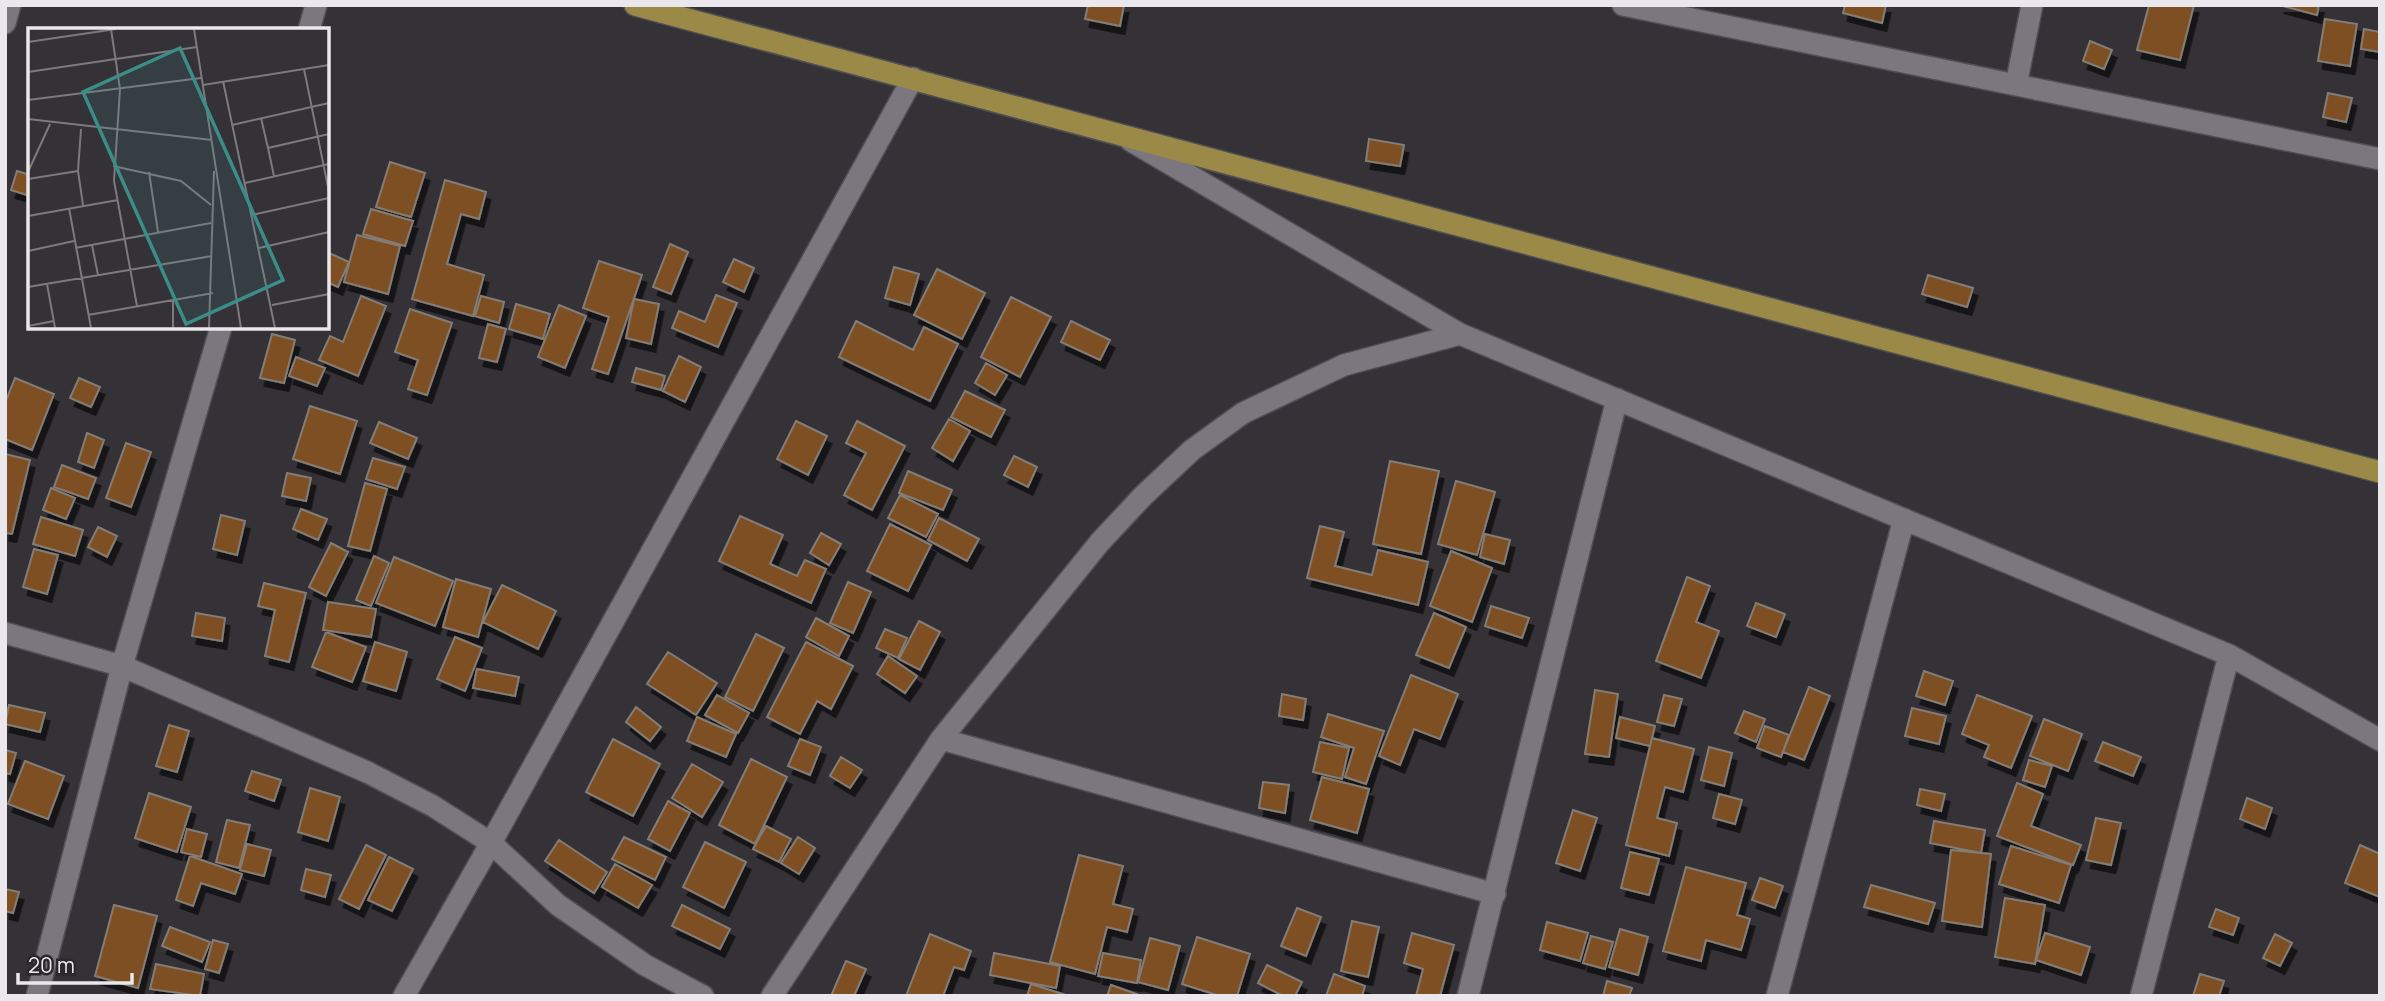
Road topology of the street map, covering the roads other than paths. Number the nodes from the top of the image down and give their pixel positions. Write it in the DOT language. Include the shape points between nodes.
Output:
graph roads {
  1 [pos="10,5"];
  2 [pos="316,5"];
  3 [pos="635,5"];
  4 [pos="1623,5"];
  5 [pos="2032,5"];
  6 [pos="1707,14"];
  7 [pos="5,23"];
  8 [pos="310,28"];
  9 [pos="913,78"];
  10 [pos="2016,85"];
  11 [pos="1119,134"];
  12 [pos="2380,159"];
  13 [pos="221,329"];
  14 [pos="1460,334"];
  15 [pos="1616,399"];
  16 [pos="2380,472"];
  17 [pos="1904,519"];
  18 [pos="5,633"];
  19 [pos="2229,655"];
  20 [pos="122,666"];
  21 [pos="941,739"];
  22 [pos="2380,740"];
  23 [pos="491,843"];
  24 [pos="1495,894"];
  25 [pos="37,996"];
  26 [pos="404,996"];
  27 [pos="703,996"];
  28 [pos="772,996"];
  29 [pos="1468,996"];
  30 [pos="1777,996"];
  31 [pos="2141,996"];
  1 -- 7 [label="street"];
  2 -- 8 [label="street"];
  3 -- 9 [label="main road"];
  4 -- 6 [label="street"];
  5 -- 10 [label="street"];
  6 -- 10 [label="street"];
  9 -- 11 [label="main road"];
  9 -- 23 [label="street"];
  10 -- 12 [label="street"];
  11 -- 14 [label="street"];
  11 -- 16 [label="main road"];
  13 -- 20 [label="street"];
  14 -- 15 [label="street"];
  14 -- 21 [label="street" via="1344,365 1243,413 1192,450 1100,542"];
  15 -- 17 [label="street"];
  15 -- 24 [label="street"];
  17 -- 19 [label="street"];
  17 -- 30 [label="street"];
  18 -- 20 [label="street"];
  19 -- 22 [label="street"];
  19 -- 31 [label="street"];
  20 -- 23 [label="street" via="367,772"];
  20 -- 25 [label="street"];
  21 -- 24 [label="street"];
  21 -- 28 [label="street"];
  23 -- 26 [label="street"];
  23 -- 27 [label="street" via="558,905 645,965"];
  24 -- 29 [label="street"];
}
